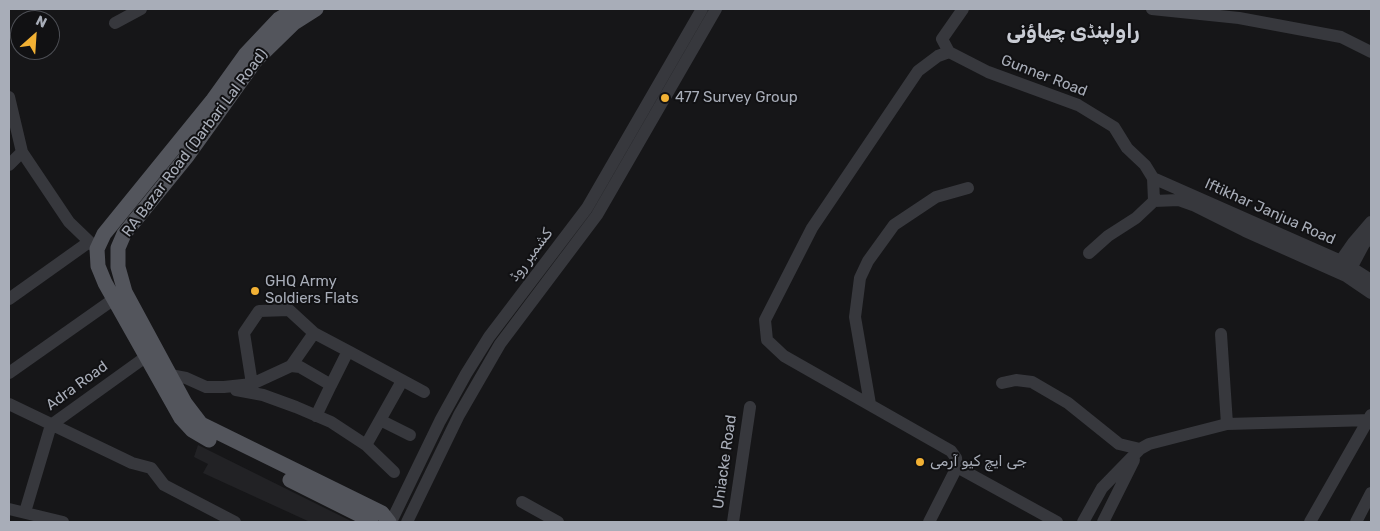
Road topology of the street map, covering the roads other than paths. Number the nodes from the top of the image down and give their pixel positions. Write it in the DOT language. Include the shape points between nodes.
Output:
graph roads {
  1 [pos="141,9"];
  2 [pos="296,9"];
  3 [pos="316,9"];
  4 [pos="702,9"];
  5 [pos="716,9"];
  6 [pos="963,9"];
  7 [pos="1152,9"];
  8 [pos="115,23"];
  9 [pos="949,52"];
  10 [pos="1371,52"];
  11 [pos="681,58"];
  12 [pos="9,97"];
  13 [pos="22,152"];
  14 [pos="9,165"];
  15 [pos="1153,178"];
  16 [pos="968,188"];
  17 [pos="1154,201"];
  18 [pos="1371,222"];
  19 [pos="1371,236"];
  20 [pos="93,245"];
  21 [pos="1089,253"];
  22 [pos="1343,269"];
  23 [pos="1371,280"];
  24 [pos="1371,293"];
  25 [pos="9,299"];
  26 [pos="114,299"];
  27 [pos="517,310"];
  28 [pos="314,333"];
  29 [pos="1221,334"];
  30 [pos="348,351"];
  31 [pos="147,356"];
  32 [pos="291,366"];
  33 [pos="9,373"];
  34 [pos="466,374"];
  35 [pos="170,375"];
  36 [pos="402,381"];
  37 [pos="478,381"];
  38 [pos="252,384"];
  39 [pos="1002,384"];
  40 [pos="331,385"];
  41 [pos="224,387"];
  42 [pos="424,392"];
  43 [pos="9,404"];
  44 [pos="870,404"];
  45 [pos="750,406"];
  46 [pos="316,416"];
  47 [pos="1370,418"];
  48 [pos="380,420"];
  49 [pos="1226,424"];
  50 [pos="51,425"];
  51 [pos="410,435"];
  52 [pos="366,445"];
  53 [pos="1140,449"];
  54 [pos="957,467"];
  55 [pos="394,472"];
  56 [pos="1371,493"];
  57 [pos="522,502"];
  58 [pos="9,509"];
  59 [pos="25,512"];
  60 [pos="63,522"];
  61 [pos="235,522"];
  62 [pos="371,522"];
  63 [pos="390,522"];
  64 [pos="407,522"];
  65 [pos="558,522"];
  66 [pos="733,522"];
  67 [pos="929,522"];
  68 [pos="1057,522"];
  69 [pos="1083,522"];
  70 [pos="1103,522"];
  71 [pos="1310,522"];
  72 [pos="1356,522"];
  1 -- 8 [label="street"];
  2 -- 20 [label="main road, RA Bazar Road (Darbari Lal Road)" via="279,19 245,55 212,102"];
  3 -- 35 [label="main road, RA Bazar Road (Darbari Lal Road)" via="294,23 256,60 188,155 121,240 118,256 120,280"];
  4 -- 11 [label="street, کشمیر روڈ"];
  5 -- 11 [label="street, کشمیر روڈ"];
  6 -- 9 [label="street" via="942,39"];
  7 -- 10 [label="street" via="1238,18 1341,37"];
  9 -- 15 [label="street, Gunner Road" via="996,75 1078,105 1114,126 1127,148"];
  9 -- 44 [label="street" via="918,71 812,228 765,320 767,340 784,356"];
  11 -- 27 [label="street, کشمیر روڈ" via="597,214 570,240"];
  12 -- 13 [label="street"];
  13 -- 14 [label="street"];
  13 -- 20 [label="street" via="69,222"];
  15 -- 17 [label="street"];
  15 -- 22 [label="street, Iftikhar Janjua Road"];
  16 -- 44 [label="street" via="936,197 894,225 860,278 855,317"];
  17 -- 21 [label="street"];
  17 -- 22 [label="street, Iftikhar Janjua Road" via="1178,200 1194,205 1245,231"];
  18 -- 22 [label="street"];
  19 -- 22 [label="street"];
  20 -- 25 [label="street"];
  20 -- 26 [label="main road" via="98,266"];
  22 -- 23 [label="street, Iftikhar Janjua Road"];
  22 -- 24 [label="street, Iftikhar Janjua Road"];
  26 -- 31 [label="main road"];
  26 -- 33 [label="street"];
  27 -- 34 [label="street, کشمیر روڈ"];
  27 -- 37 [label="street, کشمیر روڈ"];
  28 -- 30 [label="street"];
  28 -- 32 [label="street"];
  28 -- 38 [label="street" via="289,310 259,311 244,333"];
  29 -- 49 [label="street"];
  30 -- 36 [label="street"];
  30 -- 40 [label="street"];
  31 -- 50 [label="street, Adra Road"];
  31 -- 62 [label="main road" via="192,430"];
  32 -- 38 [label="street"];
  32 -- 40 [label="street" via="300,367"];
  34 -- 37 [label="street"];
  34 -- 63 [label="street, کشمیر روڈ"];
  35 -- 41 [label="street" via="206,387"];
  35 -- 63 [label="main road, RA Bazar Road (Darbari Lal Road)" via="195,418 209,429 382,513"];
  36 -- 42 [label="street"];
  36 -- 48 [label="street"];
  37 -- 64 [label="street, کشمیر روڈ"];
  38 -- 41 [label="street"];
  39 -- 53 [label="street" via="1016,380 1032,382 1068,403 1119,444"];
  40 -- 46 [label="street"];
  41 -- 46 [label="street" via="263,395"];
  43 -- 50 [label="street"];
  44 -- 54 [label="street" via="951,451"];
  45 -- 66 [label="street, Uniacke Road"];
  46 -- 52 [label="street"];
  47 -- 49 [label="street"];
  47 -- 71 [label="street"];
  48 -- 51 [label="street"];
  48 -- 52 [label="street"];
  49 -- 53 [label="street"];
  50 -- 59 [label="street, Adra Road"];
  50 -- 61 [label="street" via="132,463 151,468 164,486"];
  52 -- 55 [label="street"];
  53 -- 69 [label="street" via="1102,488"];
  53 -- 70 [label="street"];
  54 -- 67 [label="street"];
  54 -- 68 [label="street"];
  56 -- 72 [label="street"];
  57 -- 65 [label="street"];
  58 -- 59 [label="street"];
  59 -- 60 [label="street"];
}
